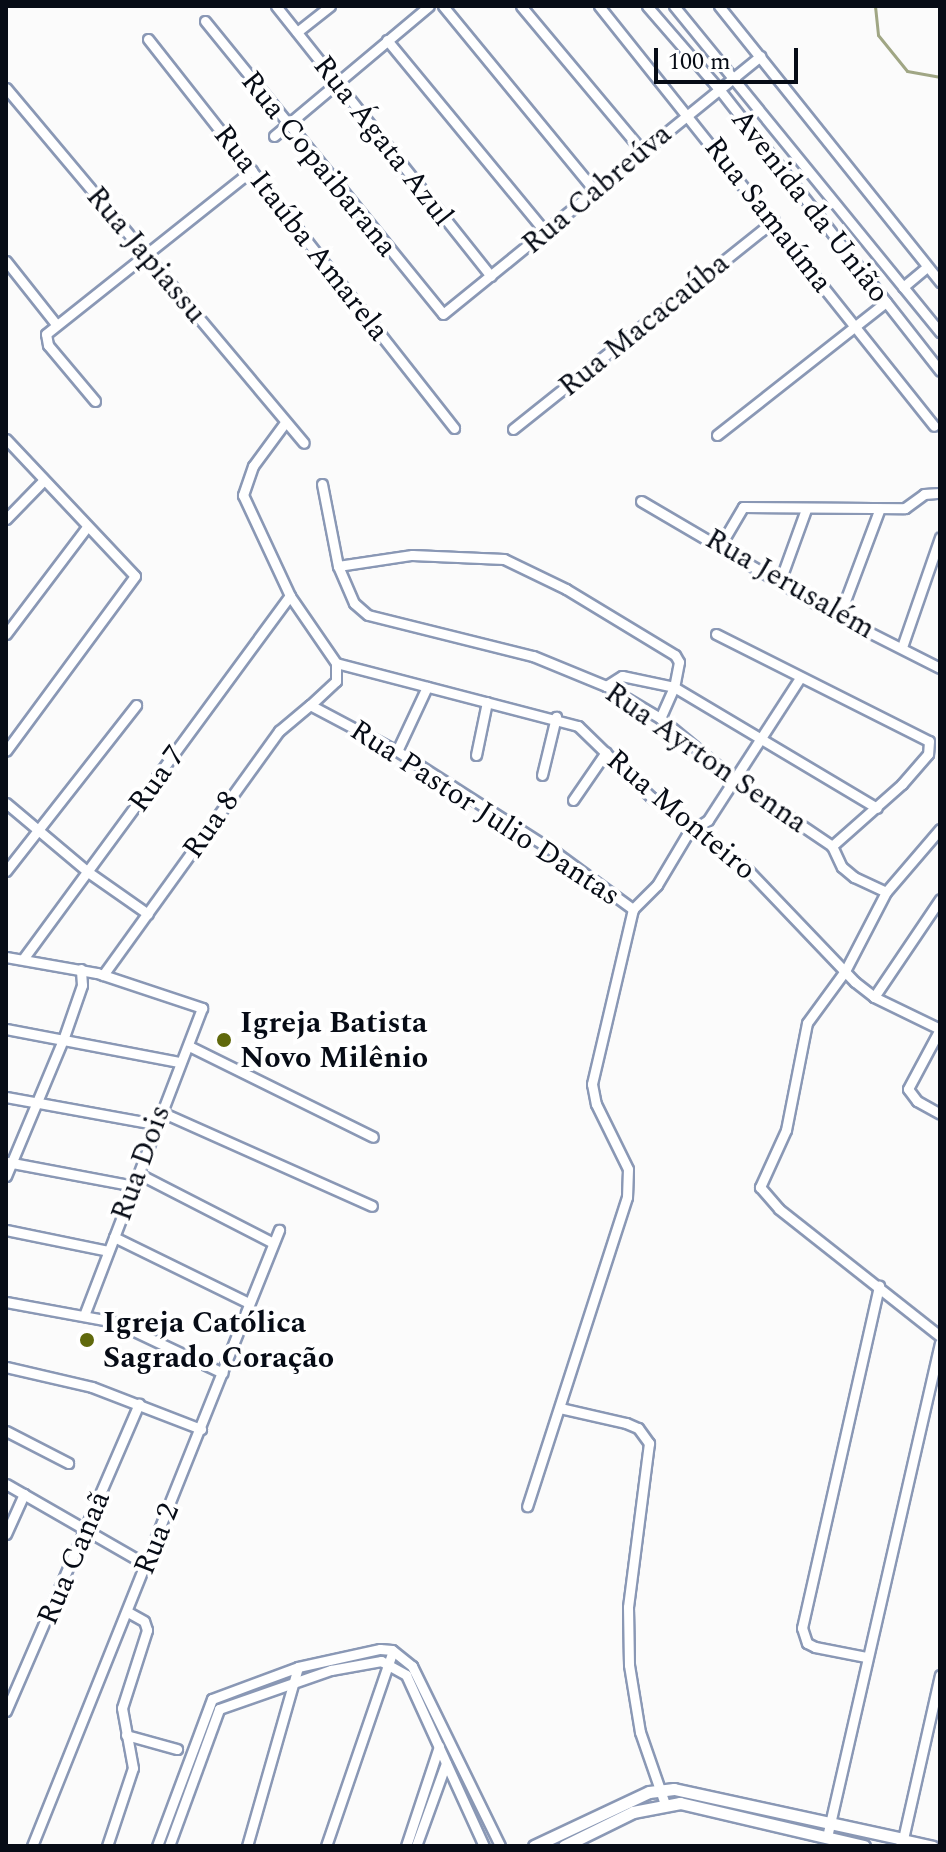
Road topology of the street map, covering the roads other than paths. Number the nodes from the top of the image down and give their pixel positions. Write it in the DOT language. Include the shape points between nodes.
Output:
graph roads {
  1 [pos="276,6"];
  2 [pos="330,6"];
  3 [pos="429,6"];
  4 [pos="443,6"];
  5 [pos="521,6"];
  6 [pos="599,6"];
  7 [pos="647,6"];
  8 [pos="674,6"];
  9 [pos="719,6"];
  10 [pos="205,21"];
  11 [pos="297,32"];
  12 [pos="148,39"];
  13 [pos="387,40"];
  14 [pos="761,56"];
  15 [pos="733,78"];
  16 [pos="336,82"];
  17 [pos="6,88"];
  18 [pos="719,89"];
  19 [pos="689,113"];
  20 [pos="288,123"];
  21 [pos="274,136"];
  22 [pos="643,152"];
  23 [pos="252,170"];
  24 [pos="595,191"];
  25 [pos="774,221"];
  26 [pos="546,233"];
  27 [pos="148,254"];
  28 [pos="6,261"];
  29 [pos="927,267"];
  30 [pos="491,276"];
  31 [pos="940,282"];
  32 [pos="903,287"];
  33 [pos="886,302"];
  34 [pos="432,307"];
  35 [pos="56,324"];
  36 [pos="855,327"];
  37 [pos="940,332"];
  38 [pos="940,371"];
  39 [pos="95,401"];
  40 [pos="284,424"];
  41 [pos="934,426"];
  42 [pos="454,428"];
  43 [pos="513,429"];
  44 [pos="717,435"];
  45 [pos="7,442"];
  46 [pos="304,443"];
  47 [pos="43,481"];
  48 [pos="322,484"];
  49 [pos="940,493"];
  50 [pos="641,501"];
  51 [pos="880,508"];
  52 [pos="806,509"];
  53 [pos="6,519"];
  54 [pos="87,527"];
  55 [pos="940,537"];
  56 [pos="720,546"];
  57 [pos="338,566"];
  58 [pos="780,581"];
  59 [pos="290,596"];
  60 [pos="839,617"];
  61 [pos="6,634"];
  62 [pos="716,634"];
  63 [pos="902,647"];
  64 [pos="336,663"];
  65 [pos="940,668"];
  66 [pos="800,678"];
  67 [pos="606,686"];
  68 [pos="427,687"];
  69 [pos="674,687"];
  70 [pos="487,702"];
  71 [pos="136,705"];
  72 [pos="310,705"];
  73 [pos="556,717"];
  74 [pos="660,718"];
  75 [pos="760,736"];
  76 [pos="6,751"];
  77 [pos="397,751"];
  78 [pos="606,752"];
  79 [pos="476,755"];
  80 [pos="542,775"];
  81 [pos="736,781"];
  82 [pos="573,800"];
  83 [pos="6,803"];
  84 [pos="877,808"];
  85 [pos="37,826"];
  86 [pos="694,829"];
  87 [pos="940,829"];
  88 [pos="832,846"];
  89 [pos="6,871"];
  90 [pos="88,872"];
  91 [pos="886,892"];
  92 [pos="940,899"];
  93 [pos="633,909"];
  94 [pos="148,914"];
  95 [pos="6,957"];
  96 [pos="23,959"];
  97 [pos="81,969"];
  98 [pos="845,971"];
  99 [pos="100,974"];
  100 [pos="82,985"];
  101 [pos="874,997"];
  102 [pos="6,1029"];
  103 [pos="940,1029"];
  104 [pos="63,1040"];
  105 [pos="189,1046"];
  106 [pos="179,1062"];
  107 [pos="6,1097"];
  108 [pos="37,1104"];
  109 [pos="159,1111"];
  110 [pos="940,1114"];
  111 [pos="155,1124"];
  112 [pos="373,1137"];
  113 [pos="9,1162"];
  114 [pos="139,1174"];
  115 [pos="6,1176"];
  116 [pos="134,1186"];
  117 [pos="372,1206"];
  118 [pos="6,1230"];
  119 [pos="279,1230"];
  120 [pos="114,1237"];
  121 [pos="273,1243"];
  122 [pos="108,1251"];
  123 [pos="879,1286"];
  124 [pos="6,1302"];
  125 [pos="249,1303"];
  126 [pos="85,1313"];
  127 [pos="940,1336"];
  128 [pos="940,1343"];
  129 [pos="6,1367"];
  130 [pos="223,1373"];
  131 [pos="139,1403"];
  132 [pos="560,1408"];
  133 [pos="201,1429"];
  134 [pos="6,1431"];
  135 [pos="68,1463"];
  136 [pos="6,1484"];
  137 [pos="24,1494"];
  138 [pos="527,1506"];
  139 [pos="87,1529"];
  140 [pos="6,1534"];
  141 [pos="147,1565"];
  142 [pos="128,1612"];
  143 [pos="392,1650"];
  144 [pos="866,1657"];
  145 [pos="389,1662"];
  146 [pos="298,1667"];
  147 [pos="940,1675"];
  148 [pos="297,1681"];
  149 [pos="6,1711"];
  150 [pos="444,1732"];
  151 [pos="126,1735"];
  152 [pos="439,1745"];
  153 [pos="451,1747"];
  154 [pos="177,1749"];
  155 [pos="446,1763"];
  156 [pos="659,1789"];
  157 [pos="665,1804"];
  158 [pos="831,1821"];
  159 [pos="827,1837"];
  160 [pos="888,1841"];
  161 [pos="902,1843"];
  162 [pos="32,1846"];
  163 [pos="107,1846"];
  164 [pos="157,1846"];
  165 [pos="169,1846"];
  166 [pos="247,1846"];
  167 [pos="326,1846"];
  168 [pos="406,1846"];
  169 [pos="416,1846"];
  170 [pos="484,1846"];
  171 [pos="500,1846"];
  172 [pos="534,1846"];
  173 [pos="564,1846"];
  174 [pos="864,1846"];
  175 [pos="933,1846"];
  1 -- 11 [label="street, Rua Ágata Azul"];
  2 -- 11 [label="street"];
  3 -- 13 [label="street"];
  4 -- 24 [label="street"];
  5 -- 22 [label="street"];
  6 -- 19 [label="street, Rua Samaúma"];
  7 -- 18 [label="street, Avenida da União"];
  8 -- 15 [label="street"];
  9 -- 14 [label="street"];
  10 -- 20 [label="street, Rua Copaibarana"];
  11 -- 16 [label="street, Rua Ágata Azul"];
  12 -- 23 [label="street, Rua Itaúba Amarela"];
  13 -- 16 [label="street"];
  13 -- 26 [label="street"];
  14 -- 15 [label="street, Rua Cabreúva"];
  14 -- 29 [label="street"];
  15 -- 18 [label="street, Rua Cabreúva"];
  15 -- 32 [label="street"];
  16 -- 20 [label="street"];
  16 -- 30 [label="street, Rua Ágata Azul"];
  17 -- 27 [label="street, Rua Japiassu"];
  18 -- 19 [label="street, Rua Cabreúva"];
  18 -- 33 [label="street, Avenida da União"];
  19 -- 22 [label="street, Rua Cabreúva"];
  19 -- 25 [label="street, Rua Samaúma"];
  20 -- 21 [label="street"];
  20 -- 34 [label="street, Rua Copaibarana"];
  22 -- 24 [label="street, Rua Cabreúva"];
  23 -- 27 [label="street"];
  23 -- 42 [label="street, Rua Itaúba Amarela"];
  24 -- 26 [label="street, Rua Cabreúva"];
  25 -- 36 [label="street, Rua Samaúma"];
  25 -- 43 [label="street, Rua Macacaúba"];
  26 -- 30 [label="street, Rua Cabreúva"];
  27 -- 35 [label="street"];
  27 -- 40 [label="street, Rua Japiassu"];
  28 -- 35 [label="street"];
  29 -- 31 [label="street"];
  29 -- 32 [label="street, Avenida da União"];
  30 -- 34 [label="street, Rua Cabreúva" via="445,313"];
  32 -- 37 [label="street"];
  33 -- 36 [label="street"];
  33 -- 38 [label="street, Avenida da União"];
  35 -- 39 [label="street" via="46,334 48,345"];
  36 -- 41 [label="street, Rua Samaúma"];
  36 -- 44 [label="street"];
  40 -- 46 [label="street, Rua Japiassu"];
  40 -- 59 [label="street" via="253,466 243,495"];
  45 -- 47 [label="street"];
  47 -- 53 [label="street"];
  47 -- 54 [label="street"];
  48 -- 57 [label="street, Rua Ayrton Senna"];
  49 -- 51 [label="street" via="924,494 905,508"];
  50 -- 56 [label="street, Rua Jerusalém"];
  51 -- 52 [label="street"];
  51 -- 60 [label="street"];
  52 -- 56 [label="street" via="743,507"];
  52 -- 58 [label="street"];
  54 -- 61 [label="street"];
  54 -- 76 [label="street" via="134,571 134,582"];
  55 -- 63 [label="street"];
  56 -- 58 [label="street, Rua Jerusalém"];
  57 -- 67 [label="street, Rua Ayrton Senna" via="354,603 368,615 533,656"];
  57 -- 69 [label="street" via="412,555 504,559 566,589 675,655"];
  58 -- 60 [label="street, Rua Jerusalém"];
  59 -- 64 [label="street"];
  59 -- 90 [label="street, Rua 7"];
  60 -- 63 [label="street, Rua Jerusalém"];
  62 -- 66 [label="street"];
  63 -- 65 [label="street, Rua Jerusalém"];
  64 -- 68 [label="street, Rua Monteiro"];
  64 -- 72 [label="street" via="336,681"];
  66 -- 75 [label="street"];
  66 -- 84 [label="street" via="929,741 928,754"];
  67 -- 69 [label="street" via="622,676"];
  67 -- 74 [label="street, Rua Ayrton Senna"];
  68 -- 70 [label="street, Rua Monteiro"];
  68 -- 77 [label="street"];
  69 -- 74 [label="street"];
  69 -- 75 [label="street"];
  70 -- 73 [label="street, Rua Monteiro"];
  70 -- 79 [label="street"];
  71 -- 85 [label="street"];
  72 -- 77 [label="street, Rua Pastor Julio Dantas"];
  72 -- 94 [label="street, Rua 8" via="279,731"];
  73 -- 78 [label="street, Rua Monteiro" via="578,726"];
  73 -- 80 [label="street"];
  74 -- 81 [label="street, Rua Ayrton Senna"];
  75 -- 81 [label="street"];
  75 -- 84 [label="street"];
  77 -- 93 [label="street, Rua Pastor Julio Dantas"];
  78 -- 82 [label="street"];
  78 -- 86 [label="street, Rua Monteiro" via="651,797"];
  81 -- 86 [label="street" via="708,820"];
  81 -- 88 [label="street, Rua Ayrton Senna"];
  83 -- 85 [label="street"];
  84 -- 88 [label="street"];
  85 -- 89 [label="street"];
  85 -- 90 [label="street"];
  86 -- 93 [label="street" via="657,885"];
  86 -- 98 [label="street, Rua Monteiro" via="758,879"];
  87 -- 91 [label="street"];
  88 -- 91 [label="street, Rua Ayrton Senna" via="842,867"];
  90 -- 94 [label="street"];
  90 -- 96 [label="street, Rua 7"];
  91 -- 98 [label="street"];
  92 -- 101 [label="street"];
  93 -- 132 [label="street, Rua Pastor Julio Dantas" via="592,1084 629,1180"];
  94 -- 99 [label="street, Rua 8"];
  95 -- 96 [label="street"];
  96 -- 97 [label="street"];
  97 -- 99 [label="street"];
  97 -- 100 [label="street"];
  98 -- 101 [label="street, Rua Monteiro"];
  98 -- 123 [label="street" via="807,1023 785,1134 761,1184 764,1197"];
  99 -- 100 [label="street, Rua 8"];
  99 -- 105 [label="street, Rua Dois" via="198,1004 201,1015"];
  100 -- 104 [label="street"];
  101 -- 103 [label="street, Rua Monteiro"];
  102 -- 104 [label="street"];
  103 -- 110 [label="street" via="908,1089"];
  104 -- 106 [label="street"];
  104 -- 108 [label="street"];
  105 -- 106 [label="street, Rua Dois"];
  105 -- 112 [label="street"];
  106 -- 109 [label="street, Rua Dois"];
  107 -- 108 [label="street"];
  108 -- 111 [label="street"];
  108 -- 113 [label="street"];
  109 -- 111 [label="street, Rua Dois"];
  109 -- 117 [label="street"];
  111 -- 114 [label="street, Rua Dois"];
  113 -- 115 [label="street"];
  113 -- 116 [label="street"];
  114 -- 116 [label="street, Rua Dois"];
  114 -- 121 [label="street"];
  116 -- 120 [label="street, Rua Dois"];
  118 -- 122 [label="street"];
  119 -- 121 [label="street, Rua 2"];
  120 -- 122 [label="street, Rua Dois"];
  120 -- 125 [label="street"];
  121 -- 125 [label="street, Rua 2"];
  122 -- 126 [label="street, Rua Dois"];
  123 -- 127 [label="street"];
  123 -- 144 [label="street" via="802,1628 807,1643"];
  124 -- 126 [label="street"];
  125 -- 130 [label="street, Rua 2"];
  126 -- 130 [label="street"];
  128 -- 144 [label="street"];
  129 -- 131 [label="street"];
  130 -- 133 [label="street, Rua 2"];
  131 -- 133 [label="street"];
  131 -- 139 [label="street, Rua Canaã"];
  132 -- 138 [label="street, Rua Pastor Julio Dantas"];
  132 -- 156 [label="street" via="626,1423 638,1428 649,1443 628,1607 629,1665 640,1732"];
  133 -- 141 [label="street, Rua 2"];
  134 -- 135 [label="street"];
  136 -- 137 [label="street"];
  137 -- 139 [label="street"];
  137 -- 140 [label="street"];
  139 -- 141 [label="street"];
  139 -- 149 [label="street, Rua Canaã"];
  141 -- 142 [label="street, Rua 2"];
  142 -- 151 [label="street, Rua 2" via="144,1621 147,1630 125,1695"];
  142 -- 162 [label="street"];
  143 -- 145 [label="street"];
  143 -- 146 [label="street" via="363,1650"];
  143 -- 150 [label="street" via="412,1666"];
  144 -- 158 [label="street"];
  145 -- 148 [label="street" via="363,1662"];
  145 -- 152 [label="street" via="406,1675"];
  145 -- 167 [label="street"];
  146 -- 148 [label="street"];
  146 -- 164 [label="street" via="212,1699"];
  147 -- 161 [label="street"];
  148 -- 165 [label="street" via="219,1709"];
  148 -- 166 [label="street"];
  150 -- 152 [label="street"];
  150 -- 153 [label="street"];
  151 -- 154 [label="street"];
  151 -- 163 [label="street, Rua 2" via="133,1768"];
  152 -- 155 [label="street"];
  152 -- 168 [label="street"];
  153 -- 155 [label="street"];
  153 -- 171 [label="street"];
  155 -- 169 [label="street"];
  155 -- 170 [label="street"];
  156 -- 157 [label="street"];
  156 -- 158 [label="street"];
  156 -- 172 [label="street"];
  157 -- 159 [label="street"];
  157 -- 173 [label="street" via="633,1812"];
  158 -- 159 [label="street"];
  158 -- 160 [label="street"];
  159 -- 174 [label="street"];
  160 -- 161 [label="street"];
  161 -- 175 [label="street"];
}
